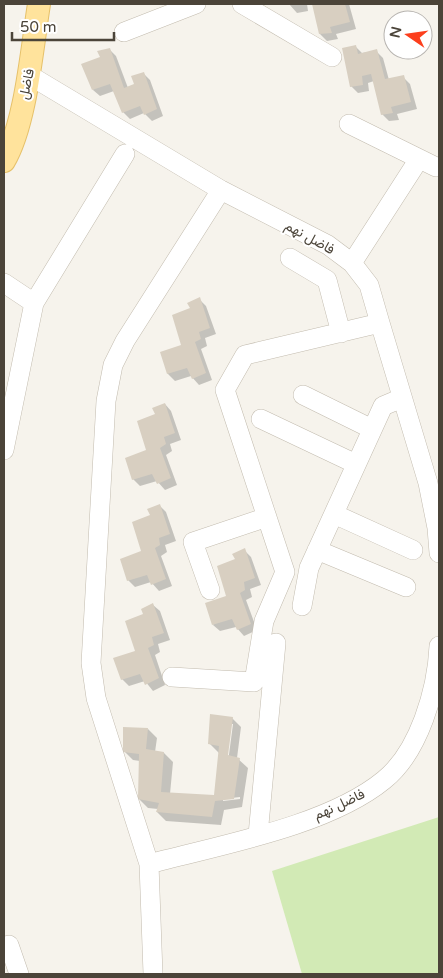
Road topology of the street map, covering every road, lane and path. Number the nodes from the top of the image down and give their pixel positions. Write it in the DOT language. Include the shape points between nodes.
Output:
graph roads {
  1 [pos="39,4"];
  2 [pos="196,4"];
  3 [pos="242,4"];
  4 [pos="124,32"];
  5 [pos="332,57"];
  6 [pos="28,75"];
  7 [pos="349,124"];
  8 [pos="9,132"];
  9 [pos="125,154"];
  10 [pos="419,159"];
  11 [pos="4,161"];
  12 [pos="436,167"];
  13 [pos="221,190"];
  14 [pos="290,258"];
  15 [pos="352,263"];
  16 [pos="4,283"];
  17 [pos="34,302"];
  18 [pos="380,323"];
  19 [pos="341,333"];
  20 [pos="303,395"];
  21 [pos="402,398"];
  22 [pos="260,419"];
  23 [pos="372,429"];
  24 [pos="4,450"];
  25 [pos="356,464"];
  26 [pos="334,514"];
  27 [pos="267,517"];
  28 [pos="317,550"];
  29 [pos="413,550"];
  30 [pos="439,553"];
  31 [pos="406,587"];
  32 [pos="210,590"];
  33 [pos="302,606"];
  34 [pos="276,643"];
  35 [pos="439,646"];
  36 [pos="172,677"];
  37 [pos="258,835"];
  38 [pos="150,864"];
  39 [pos="8,945"];
  40 [pos="19,974"];
  41 [pos="153,974"];
  1 -- 6 [label="main road, فاضل"];
  2 -- 4 [label="street"];
  3 -- 5 [label="street"];
  6 -- 8 [label="main road, فاضل"];
  6 -- 13 [label="street, فاضل نهم"];
  7 -- 10 [label="street"];
  8 -- 11 [label="main road, فاضل"];
  9 -- 17 [label="street"];
  10 -- 12 [label="street"];
  10 -- 15 [label="street"];
  13 -- 15 [label="street, فاضل نهم" via="328,244"];
  13 -- 38 [label="street" via="125,341 113,365 106,400 91,663 96,698"];
  14 -- 19 [label="street" via="326,280"];
  15 -- 18 [label="street, فاضل نهم" via="369,285"];
  16 -- 17 [label="street"];
  17 -- 24 [label="street"];
  18 -- 19 [label="street"];
  18 -- 21 [label="street, فاضل نهم"];
  19 -- 27 [label="street" via="245,355 225,390"];
  20 -- 23 [label="street"];
  21 -- 23 [label="street" via="383,406"];
  21 -- 30 [label="street, فاضل نهم" via="428,483"];
  22 -- 25 [label="street"];
  23 -- 25 [label="street"];
  25 -- 26 [label="street"];
  26 -- 28 [label="street"];
  26 -- 29 [label="street"];
  27 -- 32 [label="street" via="193,542"];
  27 -- 36 [label="street" via="285,572 264,621 254,682"];
  28 -- 31 [label="street"];
  28 -- 33 [label="street" via="309,568"];
  34 -- 37 [label="street"];
  35 -- 37 [label="street, فاضل نهم" via="427,711 410,750 386,779 354,801"];
  37 -- 38 [label="street, فاضل نهم"];
  38 -- 41 [label="street"];
  39 -- 40 [label="street"];
}
